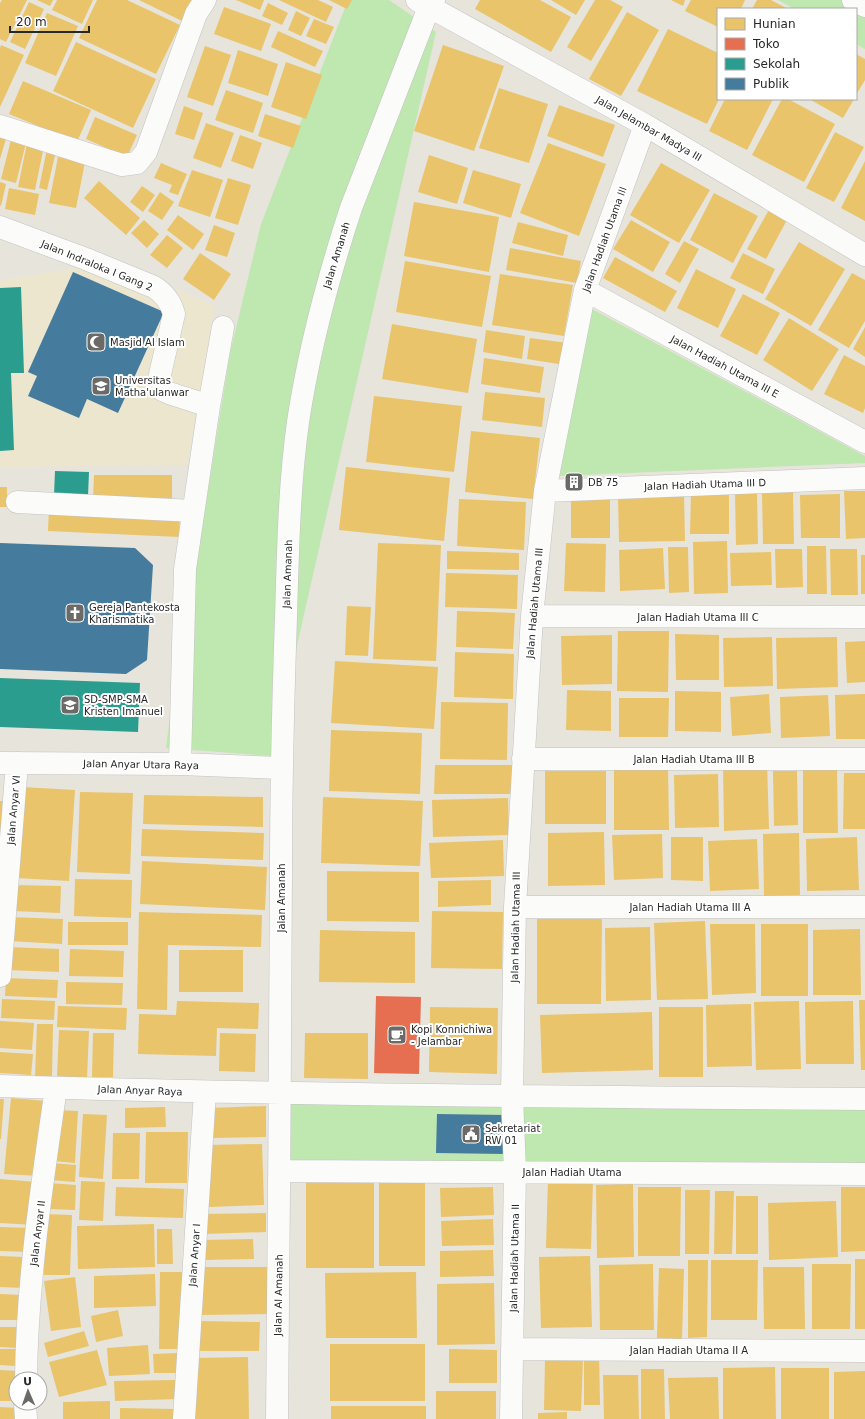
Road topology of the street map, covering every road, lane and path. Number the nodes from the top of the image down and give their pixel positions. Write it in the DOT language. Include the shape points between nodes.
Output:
graph roads {
  1 [pos="205,0"];
  2 [pos="853,0"];
  3 [pos="427,2"];
  4 [pos="865,6"];
  5 [pos="645,125"];
  6 [pos="0,126"];
  7 [pos="0,227"];
  8 [pos="865,254"];
  9 [pos="585,290"];
  10 [pos="223,327"];
  11 [pos="209,406"];
  12 [pos="865,442"];
  13 [pos="865,478"];
  14 [pos="544,491"];
  15 [pos="17,502"];
  16 [pos="194,511"];
  17 [pos="532,616"];
  18 [pos="865,617"];
  19 [pos="523,759"];
  20 [pos="865,759"];
  21 [pos="8,763"];
  22 [pos="180,764"];
  23 [pos="281,768"];
  24 [pos="514,907"];
  25 [pos="865,907"];
  26 [pos="0,976"];
  27 [pos="0,1086"];
  28 [pos="56,1088"];
  29 [pos="205,1092"];
  30 [pos="280,1092"];
  31 [pos="512,1097"];
  32 [pos="865,1098"];
  33 [pos="280,1171"];
  34 [pos="515,1172"];
  35 [pos="865,1174"];
  36 [pos="512,1349"];
  37 [pos="865,1351"];
  38 [pos="26,1371"];
  39 [pos="184,1419"];
  40 [pos="277,1419"];
  41 [pos="511,1419"];
  1 -- 6 [label="street" via="196,14 146,152 137,162 122,165"];
  2 -- 4 [label="street"];
  3 -- 5 [label="street, Jalan Jelambar Madya III"];
  3 -- 23 [label="street, Jalan Amanah" via="351,208 323,300 306,377 294,452 289,517"];
  5 -- 8 [label="street, Jalan Jelambar Madya III"];
  5 -- 9 [label="street, Jalan Hadiah Utama III"];
  7 -- 11 [label="street, Jalan Indraloka I Gang 2" via="154,287 161,292 172,306 174,314 158,383 162,390"];
  9 -- 12 [label="street, Jalan Hadiah Utama III E"];
  9 -- 14 [label="street, Jalan Hadiah Utama III"];
  10 -- 11 [label="street"];
  11 -- 16 [label="street"];
  13 -- 14 [label="street, Jalan Hadiah Utama III D"];
  14 -- 17 [label="street, Jalan Hadiah Utama III"];
  15 -- 16 [label="street"];
  16 -- 22 [label="street" via="185,570"];
  17 -- 18 [label="street, Jalan Hadiah Utama III C"];
  17 -- 19 [label="street, Jalan Hadiah Utama III"];
  19 -- 20 [label="street, Jalan Hadiah Utama III B"];
  19 -- 24 [label="street, Jalan Hadiah Utama III"];
  21 -- 22 [label="street, Jalan Anyar Utara Raya"];
  21 -- 26 [label="street, Jalan Anyar VI"];
  22 -- 23 [label="street, Jalan Anyar Utara Raya"];
  23 -- 30 [label="street, Jalan Amanah"];
  24 -- 25 [label="street, Jalan Hadiah Utama III A"];
  24 -- 31 [label="street, Jalan Hadiah Utama III"];
  27 -- 28 [label="street, Jalan Anyar Raya"];
  28 -- 29 [label="street, Jalan Anyar Raya"];
  28 -- 38 [label="street, Jalan Anyar II" via="35,1248"];
  29 -- 30 [label="street, Jalan Anyar Raya"];
  29 -- 39 [label="street, Jalan Anyar I"];
  30 -- 31 [label="street"];
  30 -- 33 [label="street, Jalan Amanah"];
  31 -- 32 [label="street"];
  31 -- 34 [label="street, Jalan Hadiah Utama II"];
  33 -- 34 [label="street, Jalan Hadiah Utama"];
  33 -- 40 [label="street, Jalan Al Amanah"];
  34 -- 35 [label="street, Jalan Hadiah Utama"];
  34 -- 36 [label="street, Jalan Hadiah Utama II"];
  36 -- 37 [label="street, Jalan Hadiah Utama II A"];
  36 -- 41 [label="street, Jalan Hadiah Utama II"];
}
